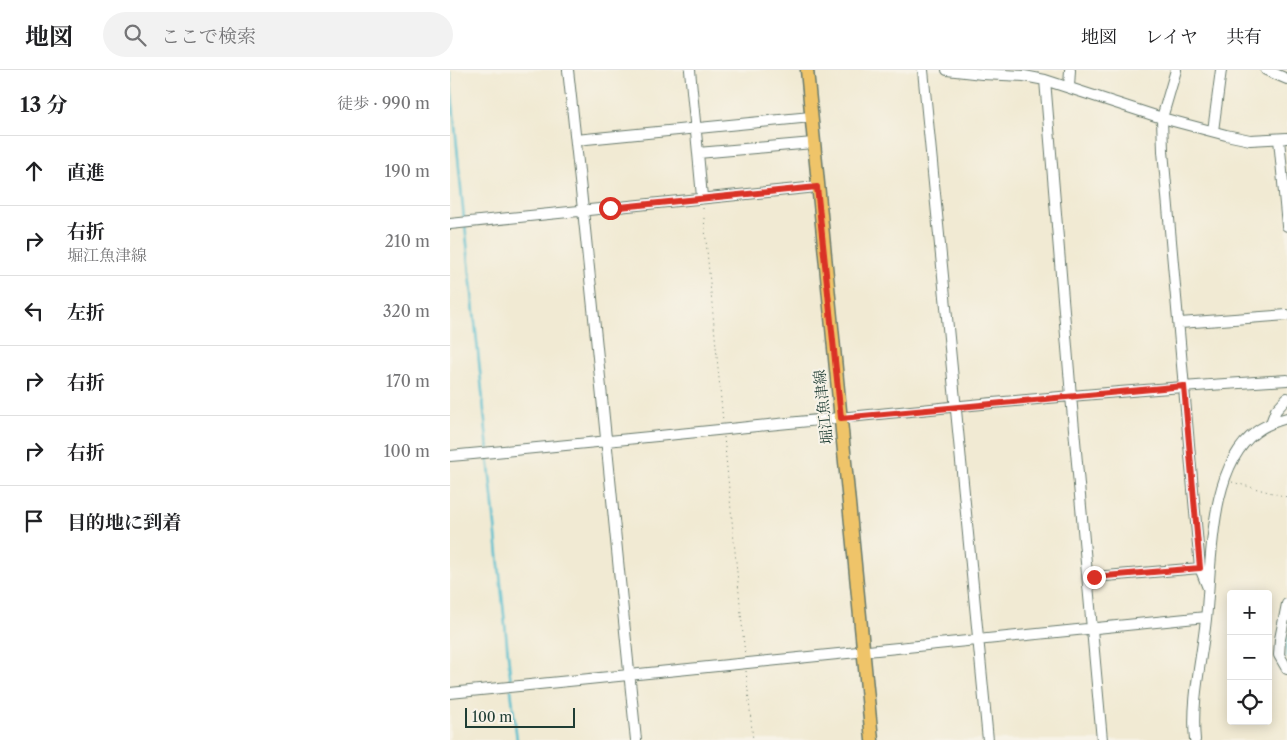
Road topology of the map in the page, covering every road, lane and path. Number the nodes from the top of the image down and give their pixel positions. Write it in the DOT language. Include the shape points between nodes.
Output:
graph roads {
  1 [pos="568,70"];
  2 [pos="690,70"];
  3 [pos="807,70"];
  4 [pos="923,70"];
  5 [pos="947,70"];
  6 [pos="1070,70"];
  7 [pos="1176,70"];
  8 [pos="1221,70"];
  9 [pos="1266,70"];
  10 [pos="1287,79"];
  11 [pos="1045,80"];
  12 [pos="1069,87"];
  13 [pos="811,116"];
  14 [pos="1162,118"];
  15 [pos="695,127"];
  16 [pos="1213,131"];
  17 [pos="1283,138"];
  18 [pos="576,140"];
  19 [pos="813,143"];
  20 [pos="698,153"];
  21 [pos="817,187"];
  22 [pos="702,197"];
  23 [pos="584,210"];
  24 [pos="450,224"];
  25 [pos="1287,226"];
  26 [pos="1287,315"];
  27 [pos="1180,323"];
  28 [pos="1287,380"];
  29 [pos="1184,386"];
  30 [pos="1070,396"];
  31 [pos="1287,398"];
  32 [pos="956,406"];
  33 [pos="841,418"];
  34 [pos="1287,418"];
  35 [pos="1271,423"];
  36 [pos="724,430"];
  37 [pos="605,442"];
  38 [pos="450,456"];
  39 [pos="1225,480"];
  40 [pos="1287,497"];
  41 [pos="1200,568"];
  42 [pos="1094,577"];
  43 [pos="1208,588"];
  44 [pos="1287,604"];
  45 [pos="1206,617"];
  46 [pos="1092,629"];
  47 [pos="978,641"];
  48 [pos="863,652"];
  49 [pos="746,664"];
  50 [pos="1287,669"];
  51 [pos="629,676"];
  52 [pos="450,693"];
  53 [pos="636,740"];
  54 [pos="753,740"];
  55 [pos="872,740"];
  56 [pos="988,740"];
  57 [pos="1102,740"];
  58 [pos="1195,740"];
  1 -- 18 [label="street"];
  2 -- 15 [label="street"];
  3 -- 13 [label="main road, 堀江魚津線"];
  4 -- 32 [label="street"];
  5 -- 11 [label="street"];
  6 -- 12 [label="street"];
  7 -- 14 [label="street"];
  8 -- 16 [label="street"];
  9 -- 10 [label="street"];
  11 -- 12 [label="street"];
  11 -- 30 [label="street"];
  12 -- 14 [label="street"];
  13 -- 15 [label="street"];
  13 -- 19 [label="main road, 堀江魚津線"];
  14 -- 16 [label="street"];
  14 -- 27 [label="street"];
  15 -- 18 [label="street"];
  15 -- 20 [label="street"];
  16 -- 17 [label="street" via="1250,140"];
  17 -- 25 [label="street"];
  18 -- 23 [label="street"];
  19 -- 20 [label="street"];
  19 -- 21 [label="main road, 堀江魚津線"];
  20 -- 22 [label="street"];
  21 -- 22 [label="street"];
  21 -- 33 [label="main road, 堀江魚津線"];
  22 -- 23 [label="street"];
  22 -- 36 [label="path"];
  23 -- 24 [label="street"];
  23 -- 37 [label="street"];
  26 -- 27 [label="street"];
  27 -- 29 [label="street"];
  28 -- 29 [label="street"];
  29 -- 30 [label="street"];
  29 -- 41 [label="street"];
  30 -- 32 [label="street"];
  30 -- 46 [label="street"];
  31 -- 35 [label="street" via="1276,410"];
  32 -- 33 [label="street"];
  32 -- 47 [label="street"];
  33 -- 36 [label="street"];
  33 -- 48 [label="main road, 堀江魚津線"];
  34 -- 35 [label="street"];
  35 -- 39 [label="street" via="1254,432 1237,454"];
  36 -- 37 [label="street"];
  36 -- 49 [label="path"];
  37 -- 38 [label="street"];
  37 -- 51 [label="street"];
  39 -- 40 [label="path"];
  39 -- 43 [label="street" via="1216,506"];
  41 -- 42 [label="street"];
  41 -- 43 [label="street"];
  43 -- 45 [label="street"];
  44 -- 50 [label="street" via="1279,655"];
  45 -- 46 [label="street"];
  45 -- 58 [label="street" via="1195,697"];
  46 -- 47 [label="street"];
  46 -- 57 [label="street"];
  47 -- 48 [label="street"];
  47 -- 56 [label="street"];
  48 -- 49 [label="street"];
  48 -- 55 [label="main road, 堀江魚津線"];
  49 -- 51 [label="street"];
  49 -- 54 [label="path"];
  51 -- 52 [label="street"];
  51 -- 53 [label="street"];
}
